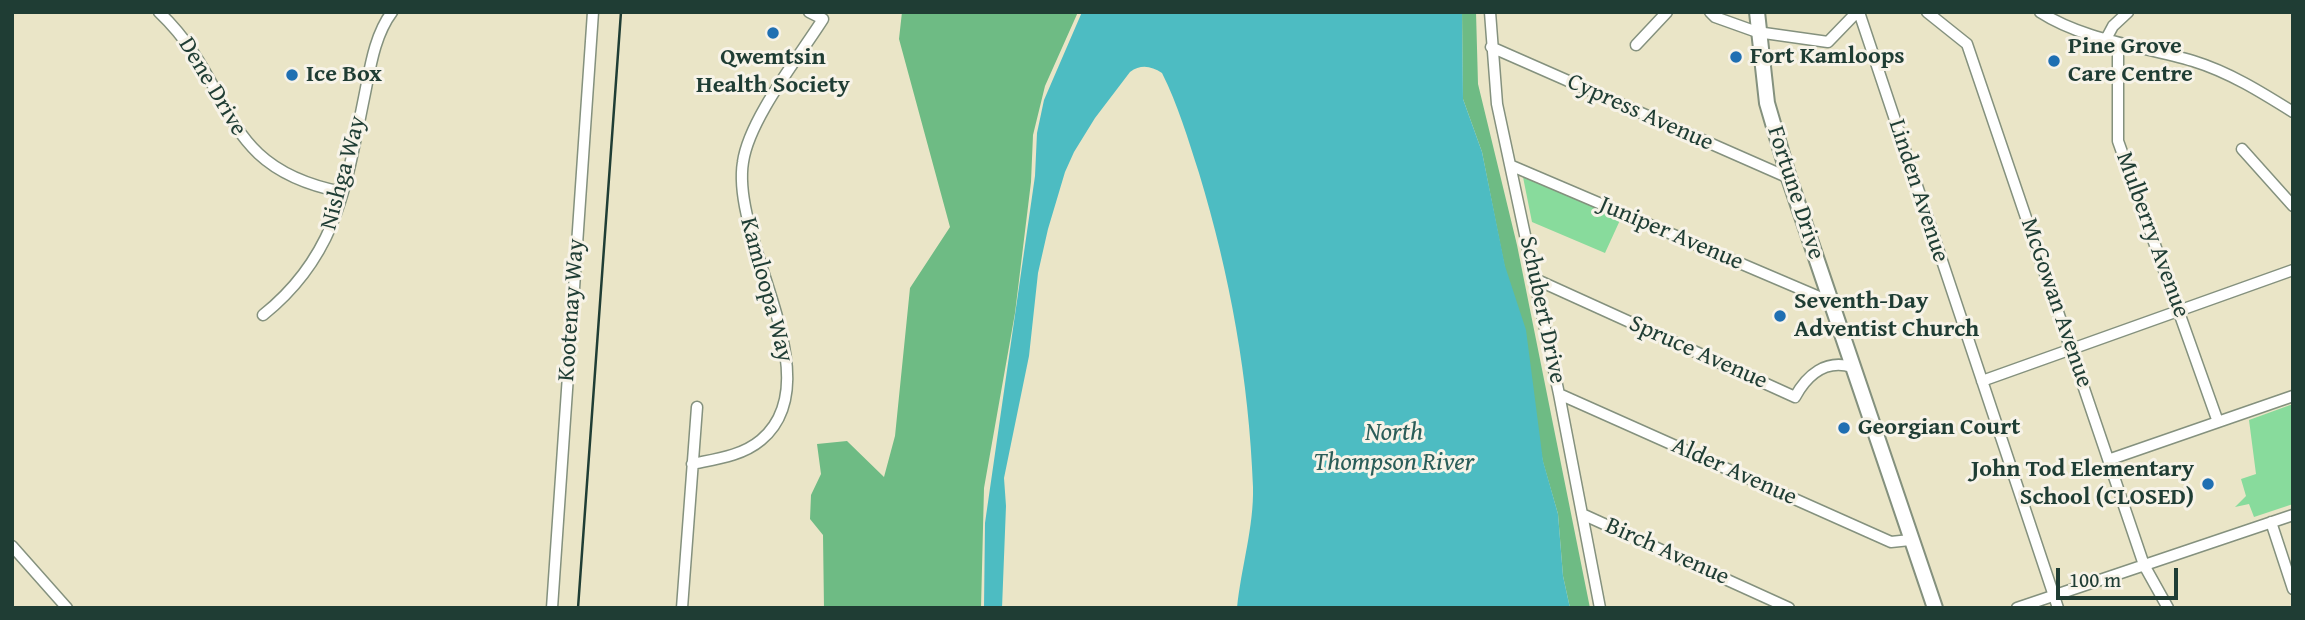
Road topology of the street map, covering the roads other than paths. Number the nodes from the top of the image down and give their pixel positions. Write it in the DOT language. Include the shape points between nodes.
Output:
graph roads {
  1 [pos="159,12"];
  2 [pos="392,12"];
  3 [pos="593,12"];
  4 [pos="809,12"];
  5 [pos="1490,12"];
  6 [pos="1667,12"];
  7 [pos="1710,12"];
  8 [pos="1757,12"];
  9 [pos="1858,12"];
  10 [pos="1927,12"];
  11 [pos="2040,12"];
  12 [pos="2128,12"];
  13 [pos="1757,32"];
  14 [pos="2106,39"];
  15 [pos="2118,43"];
  16 [pos="1636,45"];
  17 [pos="1491,47"];
  18 [pos="2293,113"];
  19 [pos="2242,149"];
  20 [pos="1512,166"];
  21 [pos="1789,178"];
  22 [pos="342,192"];
  23 [pos="2293,206"];
  24 [pos="2293,270"];
  25 [pos="1535,279"];
  26 [pos="1831,302"];
  27 [pos="2179,311"];
  28 [pos="263,315"];
  29 [pos="2072,349"];
  30 [pos="1852,367"];
  31 [pos="1982,381"];
  32 [pos="1559,394"];
  33 [pos="2293,396"];
  34 [pos="697,407"];
  35 [pos="2218,422"];
  36 [pos="2110,459"];
  37 [pos="692,464"];
  38 [pos="1582,514"];
  39 [pos="2293,515"];
  40 [pos="2271,522"];
  41 [pos="1910,540"];
  42 [pos="12,546"];
  43 [pos="2144,565"];
  44 [pos="2293,589"];
  45 [pos="2054,596"];
  46 [pos="67,608"];
  47 [pos="552,608"];
  48 [pos="682,608"];
  49 [pos="1600,608"];
  50 [pos="1789,608"];
  51 [pos="1935,608"];
  52 [pos="2017,608"];
  53 [pos="2058,608"];
  54 [pos="2168,608"];
  1 -- 22 [label="street, Dene Drive" via="197,55 246,144 284,175"];
  2 -- 22 [label="street, Nishga Way" via="371,65"];
  3 -- 47 [label="street, Kootenay Way"];
  4 -- 37 [label="street, Kamloopa Way" via="823,19 751,132 743,162 742,197 785,353 789,382 782,414 762,439 737,454"];
  5 -- 17 [label="street, Schubert Drive"];
  6 -- 16 [label="street"];
  7 -- 13 [label="street"];
  8 -- 13 [label="main road, Fortune Drive"];
  9 -- 13 [label="street" via="1828,42"];
  9 -- 31 [label="street, Linden Avenue"];
  10 -- 29 [label="street, McGowan Avenue" via="1967,44"];
  11 -- 14 [label="street"];
  12 -- 14 [label="street"];
  13 -- 21 [label="main road, Fortune Drive" via="1767,103"];
  14 -- 15 [label="street"];
  15 -- 18 [label="street" via="2230,75"];
  15 -- 27 [label="street, Mulberry Avenue" via="2118,141"];
  17 -- 20 [label="street, Schubert Drive" via="1497,104"];
  17 -- 21 [label="street, Cypress Avenue"];
  19 -- 23 [label="street"];
  20 -- 25 [label="street, Schubert Drive"];
  20 -- 26 [label="street, Juniper Avenue"];
  21 -- 26 [label="main road, Fortune Drive"];
  22 -- 28 [label="street, Nishga Way" via="336,220 322,249"];
  24 -- 27 [label="street"];
  25 -- 30 [label="street, Spruce Avenue" via="1795,397 1805,378 1819,368"];
  25 -- 32 [label="street, Schubert Drive"];
  26 -- 30 [label="main road, Fortune Drive"];
  27 -- 29 [label="street"];
  27 -- 35 [label="street, Mulberry Avenue"];
  29 -- 31 [label="street"];
  29 -- 36 [label="street, McGowan Avenue"];
  30 -- 41 [label="main road, Fortune Drive"];
  31 -- 45 [label="street, Linden Avenue"];
  32 -- 38 [label="street, Schubert Drive"];
  32 -- 41 [label="street, Alder Avenue" via="1891,542"];
  33 -- 35 [label="street"];
  34 -- 37 [label="street"];
  35 -- 36 [label="street"];
  36 -- 43 [label="street, McGowan Avenue"];
  37 -- 48 [label="street"];
  38 -- 49 [label="street, Schubert Drive"];
  38 -- 50 [label="street, Birch Avenue"];
  39 -- 40 [label="street"];
  40 -- 43 [label="street"];
  40 -- 44 [label="street"];
  41 -- 51 [label="main road, Fortune Drive"];
  42 -- 46 [label="street"];
  43 -- 45 [label="street"];
  43 -- 54 [label="street, McGowan Avenue"];
  45 -- 52 [label="street"];
  45 -- 53 [label="street, Linden Avenue"];
}
